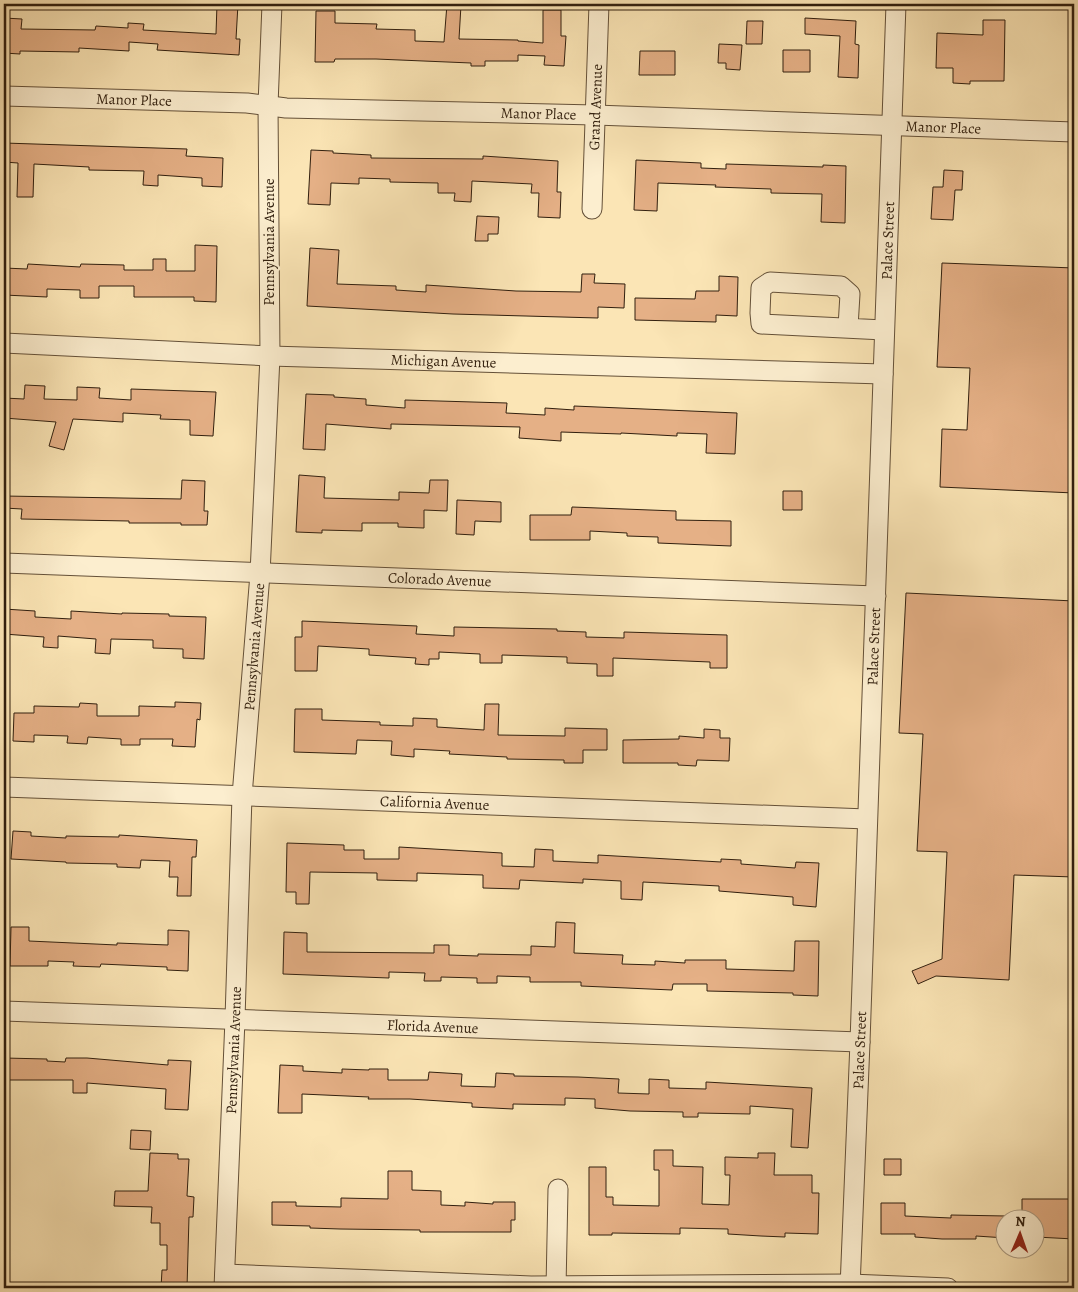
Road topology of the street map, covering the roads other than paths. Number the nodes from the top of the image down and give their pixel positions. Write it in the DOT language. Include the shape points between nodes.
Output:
graph roads {
  1 [pos="272,4"];
  2 [pos="599,4"];
  3 [pos="896,4"];
  4 [pos="4,96"];
  5 [pos="268,105"];
  6 [pos="594,115"];
  7 [pos="893,126"];
  8 [pos="1074,132"];
  9 [pos="592,209"];
  10 [pos="848,327"];
  11 [pos="884,330"];
  12 [pos="4,343"];
  13 [pos="270,356"];
  14 [pos="883,374"];
  15 [pos="4,564"];
  16 [pos="260,574"];
  17 [pos="876,596"];
  18 [pos="4,787"];
  19 [pos="242,796"];
  20 [pos="867,819"];
  21 [pos="4,1010"];
  22 [pos="236,1019"];
  23 [pos="860,1042"];
  24 [pos="558,1189"];
  25 [pos="225,1281"];
  26 [pos="850,1286"];
  27 [pos="556,1287"];
  28 [pos="948,1288"];
  1 -- 5 [label="street, Pennsylvania Avenue"];
  2 -- 6 [label="street, Grand Avenue"];
  3 -- 7 [label="street, Palace Street"];
  4 -- 5 [label="street, Manor Place"];
  5 -- 6 [label="street, Manor Place"];
  5 -- 13 [label="street, Pennsylvania Avenue"];
  6 -- 7 [label="street, Manor Place"];
  6 -- 9 [label="street, Grand Avenue"];
  7 -- 8 [label="street, Manor Place"];
  7 -- 11 [label="street, Palace Street"];
  10 -- 10 [label="street" via="761,324 761,288 770,282 841,286 850,294"];
  10 -- 11 [label="street"];
  11 -- 14 [label="street, Palace Street"];
  12 -- 13 [label="street, Michigan Avenue"];
  13 -- 14 [label="street, Michigan Avenue"];
  13 -- 16 [label="street, Pennsylvania Avenue"];
  14 -- 17 [label="street, Palace Street"];
  15 -- 16 [label="street, Colorado Avenue"];
  16 -- 17 [label="street, Colorado Avenue"];
  16 -- 19 [label="street, Pennsylvania Avenue"];
  17 -- 20 [label="street, Palace Street"];
  18 -- 19 [label="street, California Avenue"];
  19 -- 20 [label="street, California Avenue"];
  19 -- 22 [label="street, Pennsylvania Avenue"];
  20 -- 23 [label="street, Palace Street"];
  21 -- 22 [label="street, Florida Avenue"];
  22 -- 23 [label="street, Florida Avenue"];
  22 -- 25 [label="street, Pennsylvania Avenue"];
  23 -- 26 [label="street, Palace Street"];
  24 -- 27 [label="street"];
  25 -- 27 [label="street"];
  26 -- 27 [label="street"];
  26 -- 28 [label="street"];
}
